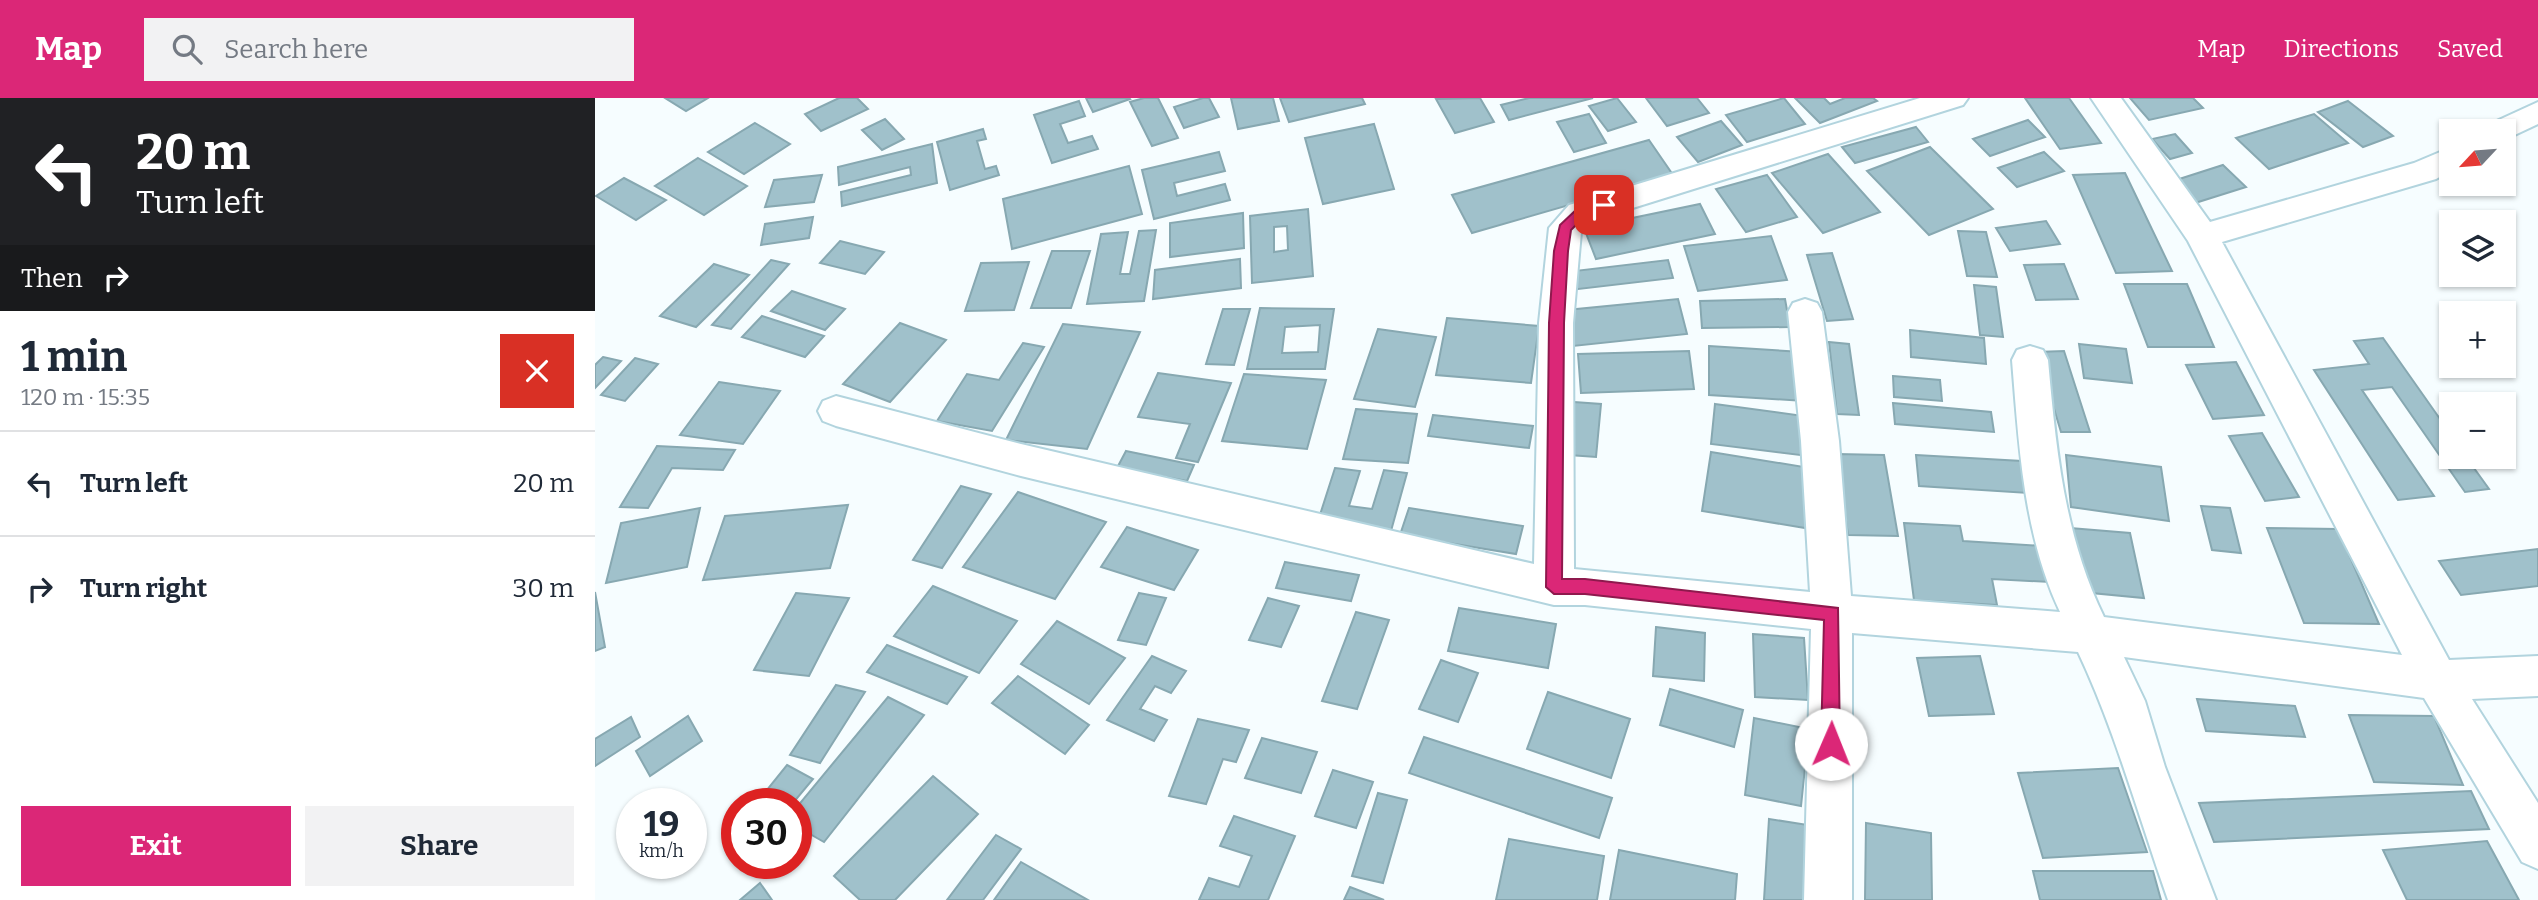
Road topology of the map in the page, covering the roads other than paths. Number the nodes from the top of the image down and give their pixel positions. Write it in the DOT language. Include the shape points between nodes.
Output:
graph roads {
  1 [pos="1953,98"];
  2 [pos="2106,98"];
  3 [pos="2538,112"];
  4 [pos="2517,123"];
  5 [pos="2439,164"];
  6 [pos="2202,236"];
  7 [pos="1805,312"];
  8 [pos="2031,360"];
  9 [pos="836,411"];
  10 [pos="1554,587"];
  11 [pos="1832,613"];
  12 [pos="2092,634"];
  13 [pos="2538,676"];
  14 [pos="2437,680"];
  15 [pos="2538,846"];
  16 [pos="1828,900"];
  17 [pos="2192,900"];
  1 -- 10 [label="street" via="1580,213 1565,228 1556,323"];
  2 -- 6 [label="street"];
  3 -- 4 [label="street"];
  5 -- 6 [label="street"];
  6 -- 14 [label="street"];
  7 -- 11 [label="street"];
  8 -- 12 [label="street" via="2049,521 2070,590"];
  9 -- 10 [label="street" via="1021,460"];
  10 -- 11 [label="street"];
  11 -- 12 [label="street"];
  11 -- 16 [label="street"];
  12 -- 14 [label="street"];
  12 -- 17 [label="street" via="2123,701"];
  13 -- 14 [label="street"];
  14 -- 15 [label="street"];
}
